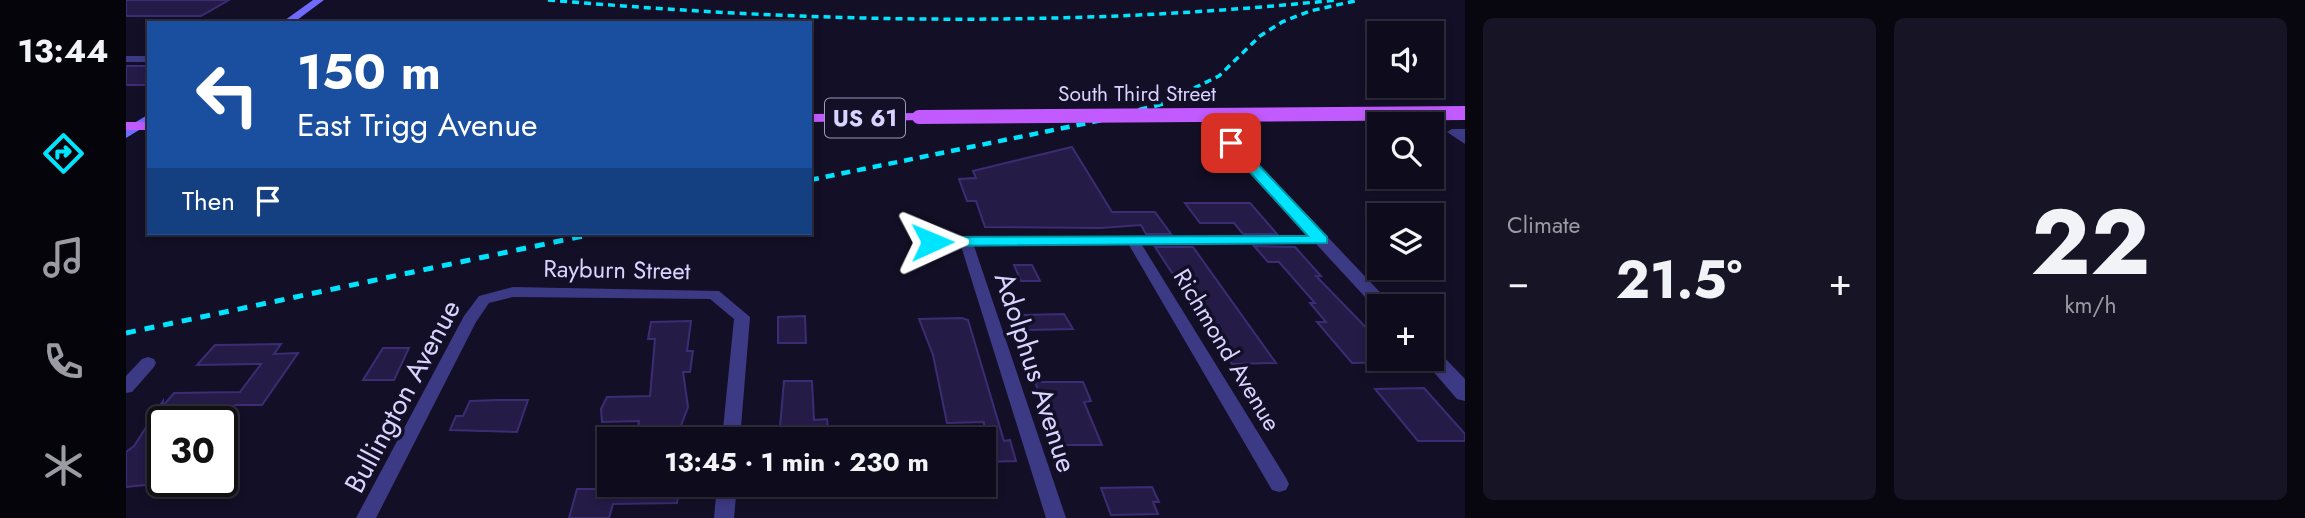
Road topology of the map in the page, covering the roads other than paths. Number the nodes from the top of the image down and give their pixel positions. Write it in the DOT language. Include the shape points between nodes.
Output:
graph roads {
  1 [pos="319,0"];
  2 [pos="289,21"];
  3 [pos="126,59"];
  4 [pos="147,59"];
  5 [pos="1465,113"];
  6 [pos="812,118"];
  7 [pos="1465,132"];
  8 [pos="1465,141"];
  9 [pos="1231,143"];
  10 [pos="1321,240"];
  11 [pos="966,241"];
  12 [pos="1133,241"];
  13 [pos="932,242"];
  14 [pos="1373,294"];
  15 [pos="484,299"];
  16 [pos="148,363"];
  17 [pos="1444,370"];
  18 [pos="126,387"];
  19 [pos="1465,393"];
  20 [pos="732,427"];
  21 [pos="1279,484"];
  22 [pos="726,497"];
  23 [pos="366,518"];
  24 [pos="724,518"];
  25 [pos="1056,518"];
  1 -- 2 [label="main road"];
  3 -- 4 [label="street"];
  5 -- 6 [label="main road, South Third Street / US 61, bridge"];
  7 -- 8 [label="street" via="1452,132"];
  9 -- 10 [label="street"];
  10 -- 12 [label="street"];
  10 -- 14 [label="street"];
  11 -- 12 [label="street"];
  11 -- 13 [label="street"];
  11 -- 25 [label="street, Adolphus Avenue"];
  12 -- 21 [label="street, Richmond Avenue"];
  15 -- 20 [label="street, Rayburn Street" via="513,292 714,294 742,317"];
  15 -- 23 [label="street, Bullington Avenue"];
  16 -- 18 [label="street"];
  17 -- 19 [label="street"];
  22 -- 24 [label="street"];
}
